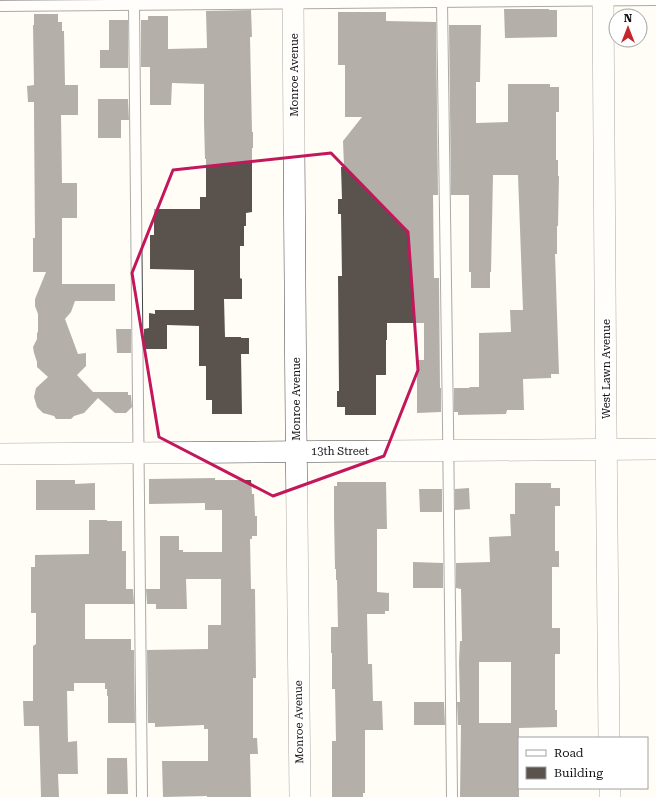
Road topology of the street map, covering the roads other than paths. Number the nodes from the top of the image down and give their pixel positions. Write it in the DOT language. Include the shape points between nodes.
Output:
graph roads {
  1 [pos="603,0"];
  2 [pos="656,0"];
  3 [pos="293,2"];
  4 [pos="442,2"];
  5 [pos="134,5"];
  6 [pos="0,6"];
  7 [pos="656,449"];
  8 [pos="606,450"];
  9 [pos="448,451"];
  10 [pos="296,452"];
  11 [pos="139,453"];
  12 [pos="0,454"];
  13 [pos="609,737"];
  14 [pos="142,797"];
  15 [pos="300,797"];
  16 [pos="452,797"];
  1 -- 2 [label="lane"];
  1 -- 4 [label="lane"];
  1 -- 8 [label="street, West Lawn Avenue"];
  3 -- 4 [label="lane"];
  3 -- 5 [label="lane"];
  3 -- 10 [label="street, Monroe Avenue"];
  4 -- 9 [label="lane"];
  5 -- 6 [label="lane"];
  5 -- 11 [label="lane"];
  7 -- 8 [label="street, 13th Street"];
  8 -- 9 [label="street, 13th Street"];
  8 -- 13 [label="street, West Lawn Avenue"];
  9 -- 10 [label="street, 13th Street"];
  9 -- 16 [label="lane"];
  10 -- 11 [label="street, 13th Street"];
  10 -- 15 [label="street, Monroe Avenue"];
  11 -- 12 [label="street, 13th Street"];
  11 -- 14 [label="lane"];
}
